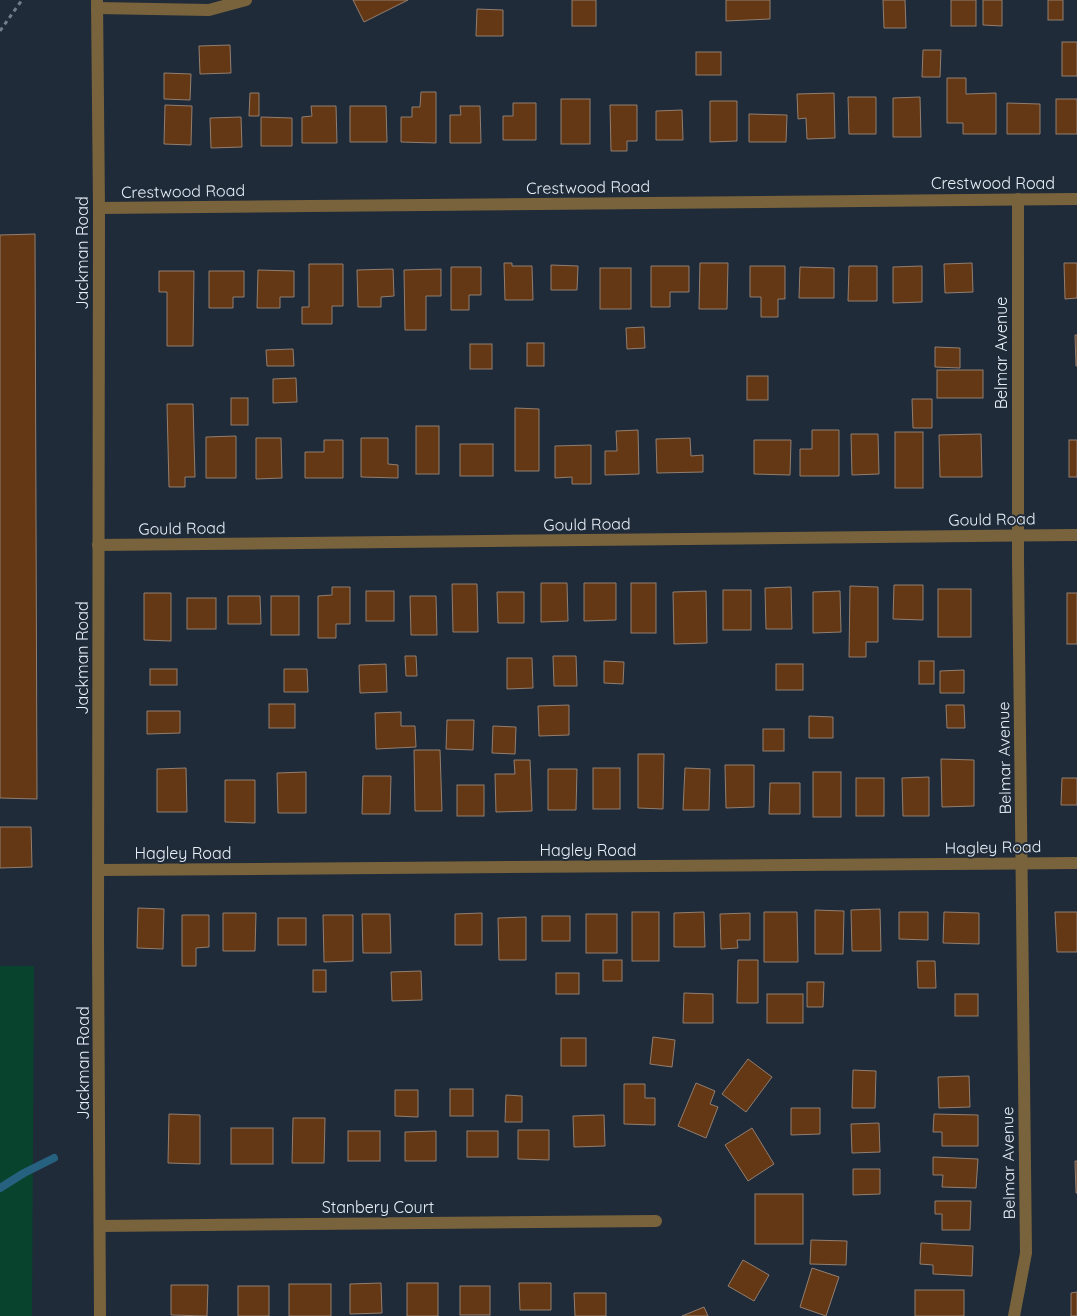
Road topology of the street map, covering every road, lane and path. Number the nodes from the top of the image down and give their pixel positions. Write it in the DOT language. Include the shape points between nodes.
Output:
graph roads {
  1 [pos="22,0"];
  2 [pos="246,0"];
  3 [pos="97,4"];
  4 [pos="0,31"];
  5 [pos="1018,199"];
  6 [pos="1077,199"];
  7 [pos="99,208"];
  8 [pos="1018,535"];
  9 [pos="1077,535"];
  10 [pos="98,545"];
  11 [pos="1021,863"];
  12 [pos="1077,863"];
  13 [pos="99,870"];
  14 [pos="656,1221"];
  15 [pos="100,1226"];
  16 [pos="100,1316"];
  17 [pos="1014,1316"];
  1 -- 4 [label="path"];
  2 -- 3 [label="street" via="209,10"];
  3 -- 7 [label="street, Jackman Road"];
  5 -- 6 [label="street, Crestwood Road"];
  5 -- 7 [label="street, Crestwood Road"];
  5 -- 8 [label="street, Belmar Avenue"];
  7 -- 10 [label="street, Jackman Road"];
  8 -- 9 [label="street, Gould Road"];
  8 -- 10 [label="street, Gould Road"];
  8 -- 11 [label="street, Belmar Avenue"];
  10 -- 13 [label="street, Jackman Road"];
  11 -- 12 [label="street, Hagley Road"];
  11 -- 13 [label="street, Hagley Road"];
  11 -- 17 [label="street, Belmar Avenue" via="1026,1253"];
  13 -- 15 [label="street, Jackman Road"];
  14 -- 15 [label="street, Stanbery Court"];
  15 -- 16 [label="street, Jackman Road"];
}
